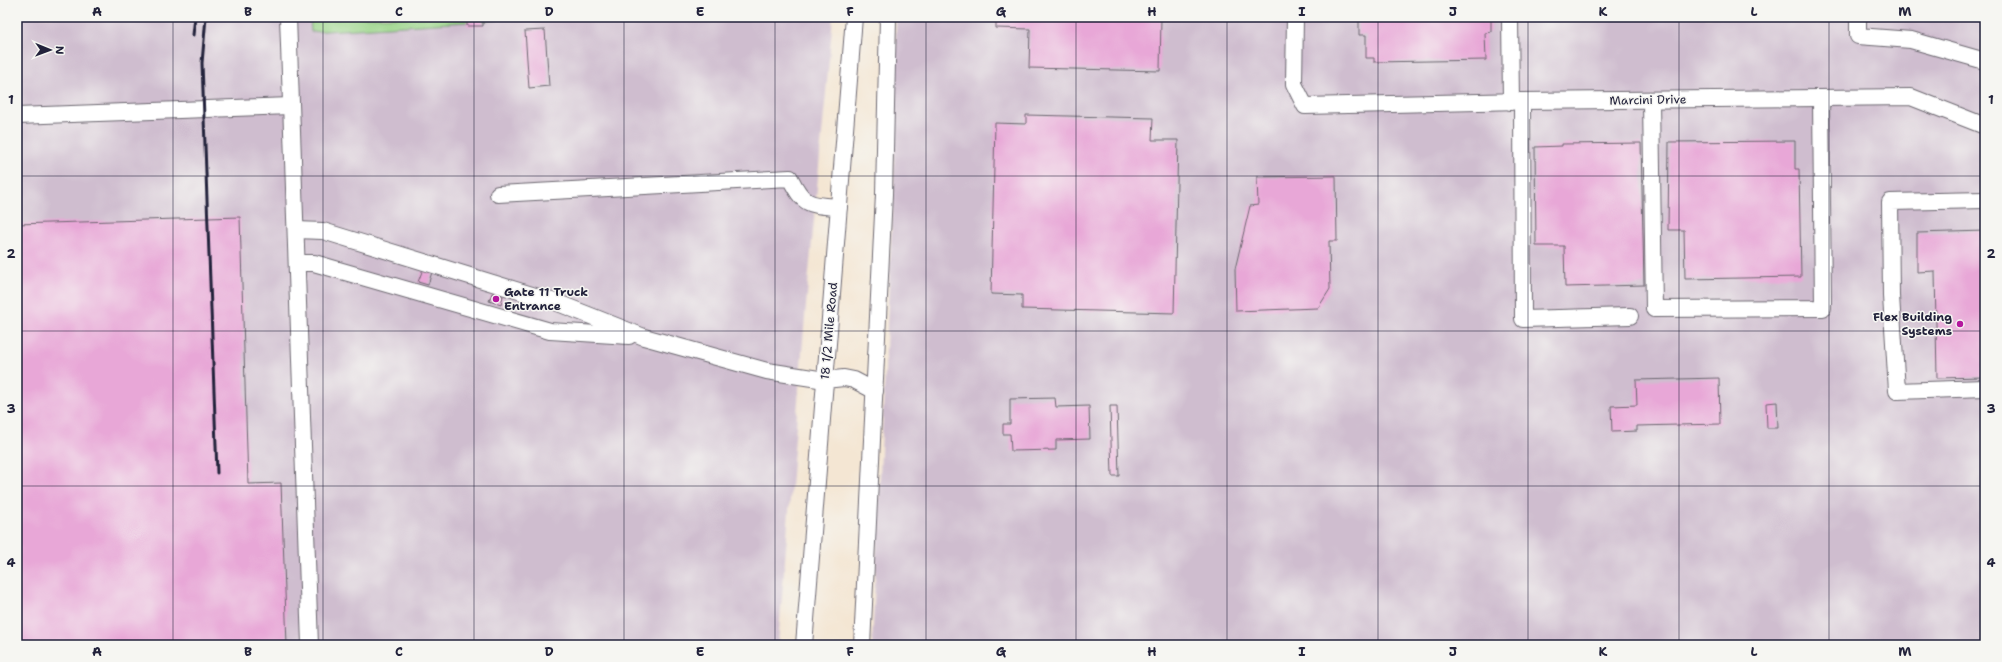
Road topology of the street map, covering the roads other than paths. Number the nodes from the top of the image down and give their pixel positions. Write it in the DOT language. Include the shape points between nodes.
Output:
graph roads {
  1 [pos="288,17"];
  2 [pos="854,17"];
  3 [pos="888,17"];
  4 [pos="1295,17"];
  5 [pos="1510,17"];
  6 [pos="1858,17"];
  7 [pos="1985,61"];
  8 [pos="1821,98"];
  9 [pos="1651,100"];
  10 [pos="1516,102"];
  11 [pos="292,106"];
  12 [pos="17,116"];
  13 [pos="1985,126"];
  14 [pos="498,194"];
  15 [pos="1985,200"];
  16 [pos="839,207"];
  17 [pos="296,230"];
  18 [pos="297,263"];
  19 [pos="1630,316"];
  20 [pos="644,337"];
  21 [pos="825,380"];
  22 [pos="1985,388"];
  23 [pos="875,391"];
  24 [pos="310,645"];
  25 [pos="804,645"];
  26 [pos="862,645"];
  1 -- 11 [label="street"];
  2 -- 16 [label="street, 18 1/2 Mile Road"];
  3 -- 23 [label="street" via="884,194"];
  4 -- 10 [label="street, Marcini Drive" via="1294,84 1305,106"];
  5 -- 10 [label="street"];
  6 -- 7 [label="street" via="1858,36 1911,40"];
  8 -- 9 [label="street, Marcini Drive"];
  8 -- 9 [label="street" via="1823,308 1654,309"];
  8 -- 13 [label="street, Marcini Drive" via="1911,98"];
  9 -- 10 [label="street, Marcini Drive"];
  10 -- 19 [label="street" via="1523,319"];
  11 -- 12 [label="street"];
  11 -- 17 [label="street"];
  14 -- 16 [label="street" via="790,178 797,192 811,205"];
  15 -- 22 [label="street" via="1890,202 1891,296 1897,391"];
  16 -- 21 [label="street, 18 1/2 Mile Road"];
  17 -- 18 [label="street"];
  17 -- 20 [label="street" via="323,231 558,303"];
  18 -- 20 [label="street" via="314,263 550,331"];
  18 -- 24 [label="street"];
  20 -- 21 [label="street" via="747,366"];
  21 -- 23 [label="street" via="854,380"];
  21 -- 25 [label="street, 18 1/2 Mile Road"];
  23 -- 26 [label="street"];
}
